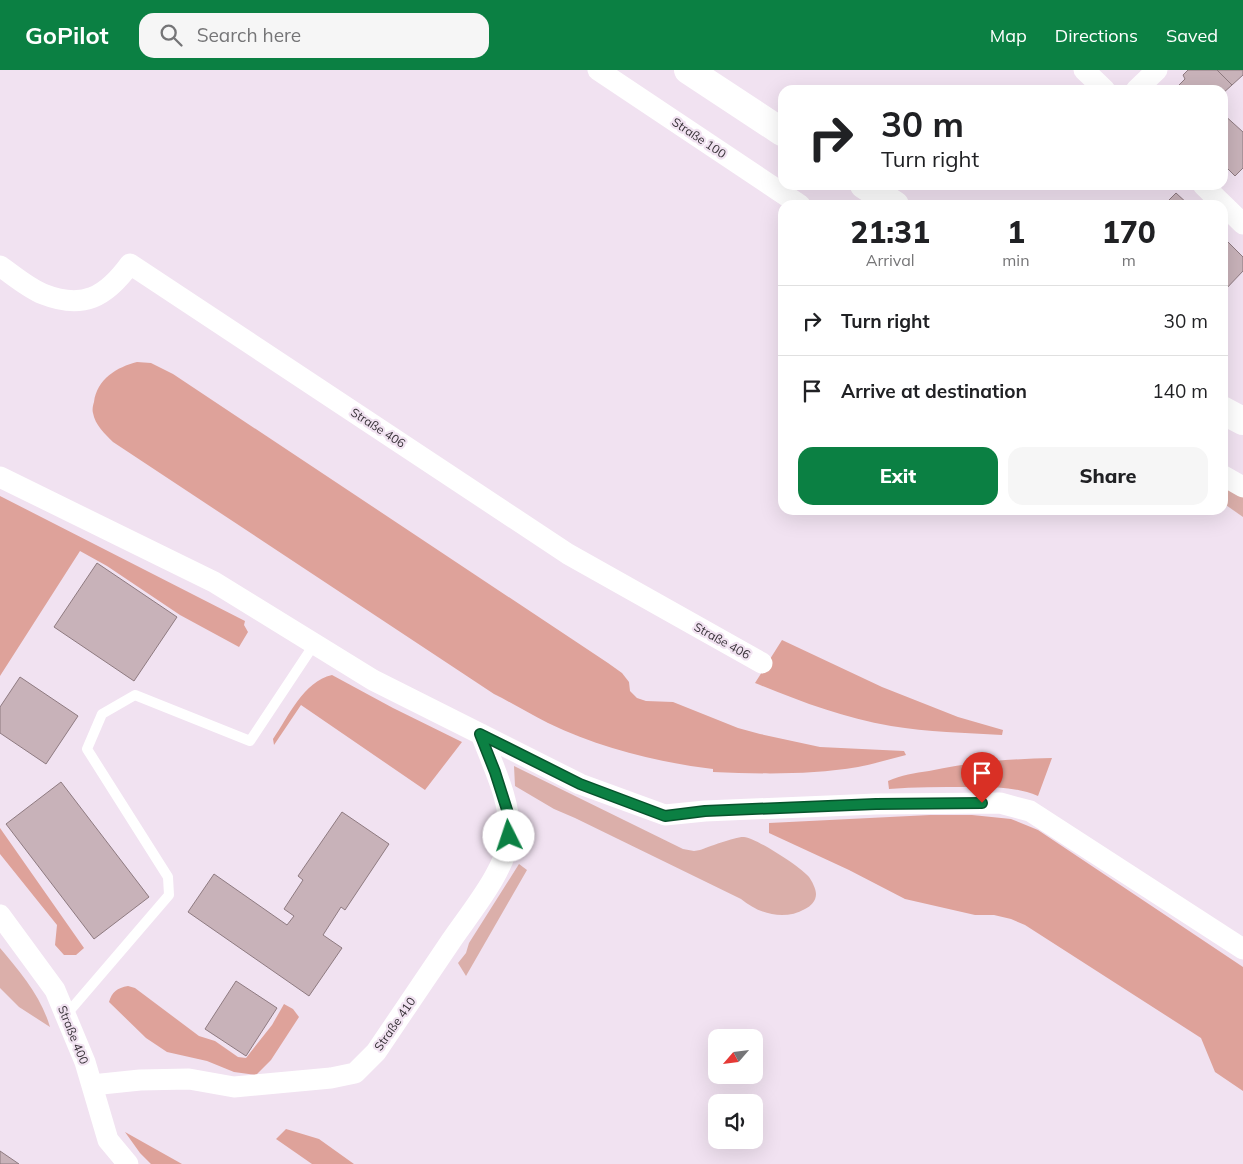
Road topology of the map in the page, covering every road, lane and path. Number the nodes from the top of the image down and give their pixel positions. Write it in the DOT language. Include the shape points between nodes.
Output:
graph roads {
  1 [pos="598,70"];
  2 [pos="688,70"];
  3 [pos="1084,70"];
  4 [pos="1157,70"];
  5 [pos="1100,85"];
  6 [pos="1141,85"];
  7 [pos="778,129"];
  8 [pos="872,190"];
  9 [pos="1208,190"];
  10 [pos="793,200"];
  11 [pos="887,200"];
  12 [pos="1218,200"];
  13 [pos="1228,209"];
  14 [pos="1243,224"];
  15 [pos="0,266"];
  16 [pos="1228,413"];
  17 [pos="1243,421"];
  18 [pos="0,478"];
  19 [pos="1228,478"];
  20 [pos="1243,487"];
  21 [pos="315,643"];
  22 [pos="762,663"];
  23 [pos="480,734"];
  24 [pos="0,914"];
  25 [pos="1243,950"];
  26 [pos="66,1015"];
  27 [pos="92,1085"];
  28 [pos="128,1164"];
  1 -- 10 [label="street, Straße 100"];
  2 -- 7 [label="main road"];
  3 -- 5 [label="street"];
  4 -- 6 [label="street"];
  8 -- 11 [label="main road"];
  9 -- 12 [label="street"];
  13 -- 14 [label="street"];
  15 -- 22 [label="street, Straße 406" via="42,294 69,301 95,298 117,282 130,264 568,554"];
  16 -- 17 [label="main road"];
  18 -- 21 [label="street" via="214,582"];
  19 -- 20 [label="street"];
  21 -- 23 [label="street" via="373,680"];
  21 -- 26 [label="lane" via="250,741 135,695 102,714 87,749 168,877 169,895"];
  23 -- 25 [label="street" via="580,784 665,816 705,811 876,804 1000,803 1030,811"];
  23 -- 27 [label="street, Straße 410" via="508,813 509,836 504,860 376,1052 355,1073 234,1087 188,1079"];
  24 -- 26 [label="street, Straße 400" via="56,990"];
  26 -- 27 [label="street, Straße 400"];
  27 -- 28 [label="street, Straße 400" via="108,1140"];
}
